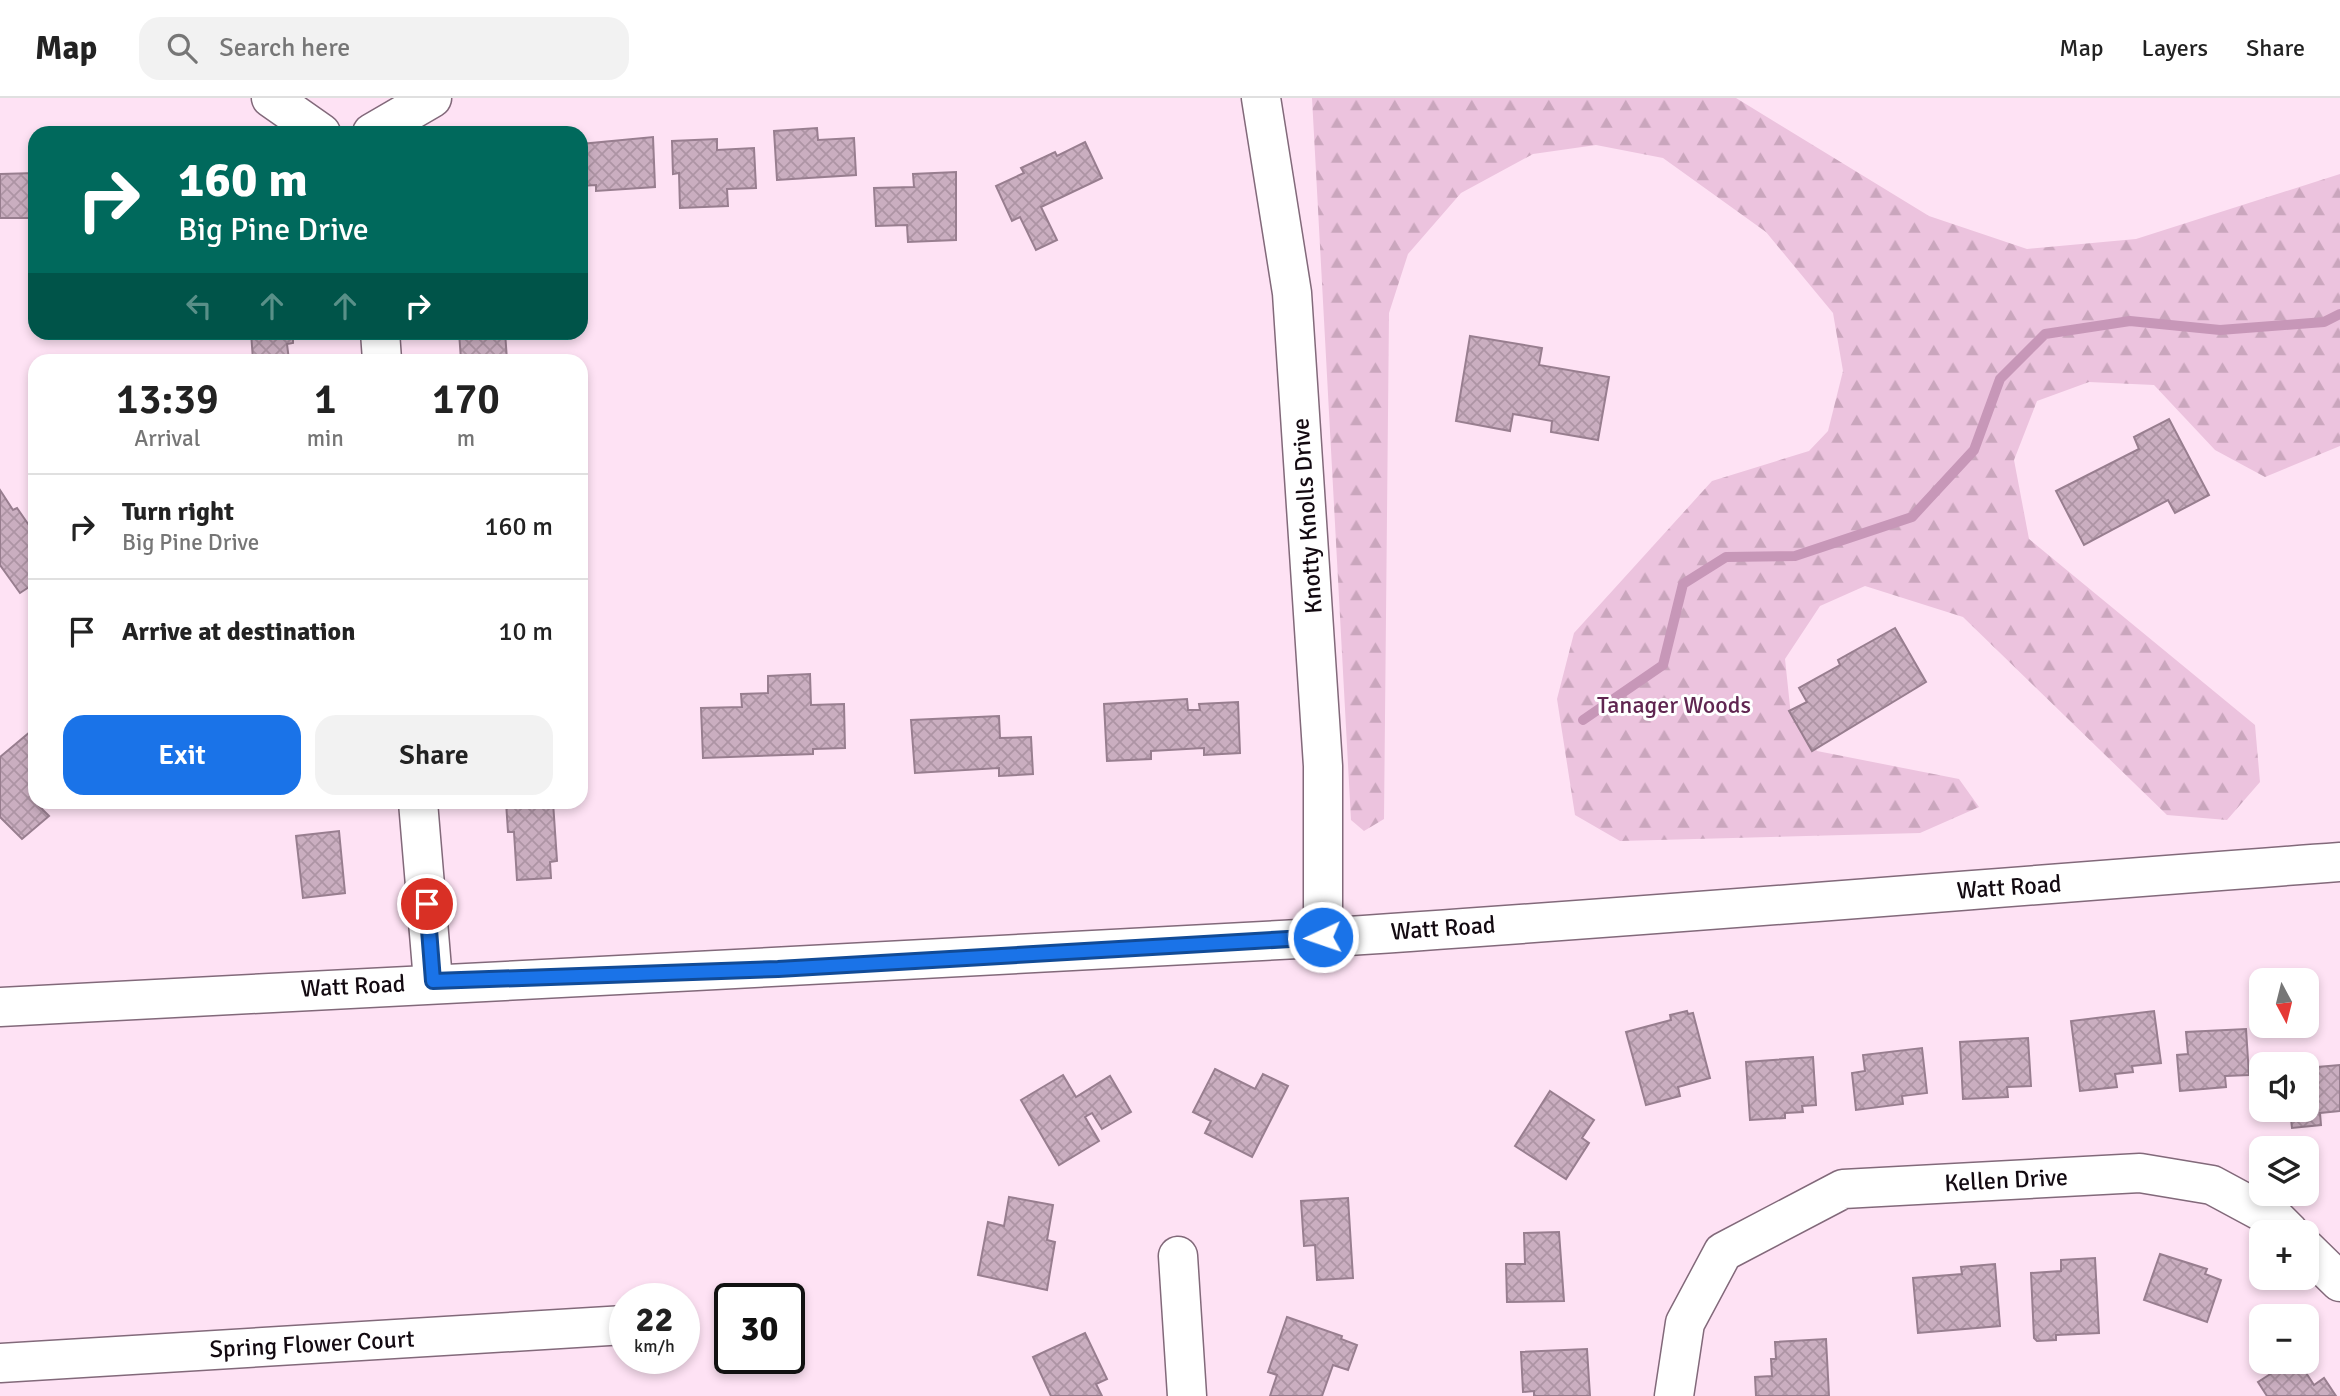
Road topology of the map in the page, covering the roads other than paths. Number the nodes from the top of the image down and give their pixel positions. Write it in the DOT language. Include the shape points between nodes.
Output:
graph roads {
  1 [pos="271,98"];
  2 [pos="432,98"];
  3 [pos="1261,98"];
  4 [pos="311,126"];
  5 [pos="384,126"];
  6 [pos="419,809"];
  7 [pos="2340,862"];
  8 [pos="1323,937"];
  9 [pos="433,981"];
  10 [pos="0,1007"];
  11 [pos="2277,1220"];
  12 [pos="1178,1256"];
  13 [pos="2319,1262"];
  14 [pos="2340,1282"];
  15 [pos="609,1326"];
  16 [pos="0,1363"];
  17 [pos="1187,1396"];
  18 [pos="1674,1396"];
  1 -- 4 [label="street"];
  2 -- 5 [label="street"];
  3 -- 8 [label="street, Knotty Knolls Drive" via="1292,293 1324,766"];
  6 -- 9 [label="street"];
  7 -- 8 [label="street, Watt Road"];
  8 -- 9 [label="street, Watt Road" via="778,969"];
  9 -- 10 [label="street, Watt Road"];
  11 -- 18 [label="street, Kellen Drive" via="2212,1185 2140,1173 1843,1189 1723,1252 1685,1323"];
  12 -- 17 [label="street"];
  13 -- 14 [label="street"];
  15 -- 16 [label="street, Spring Flower Court"];
}
